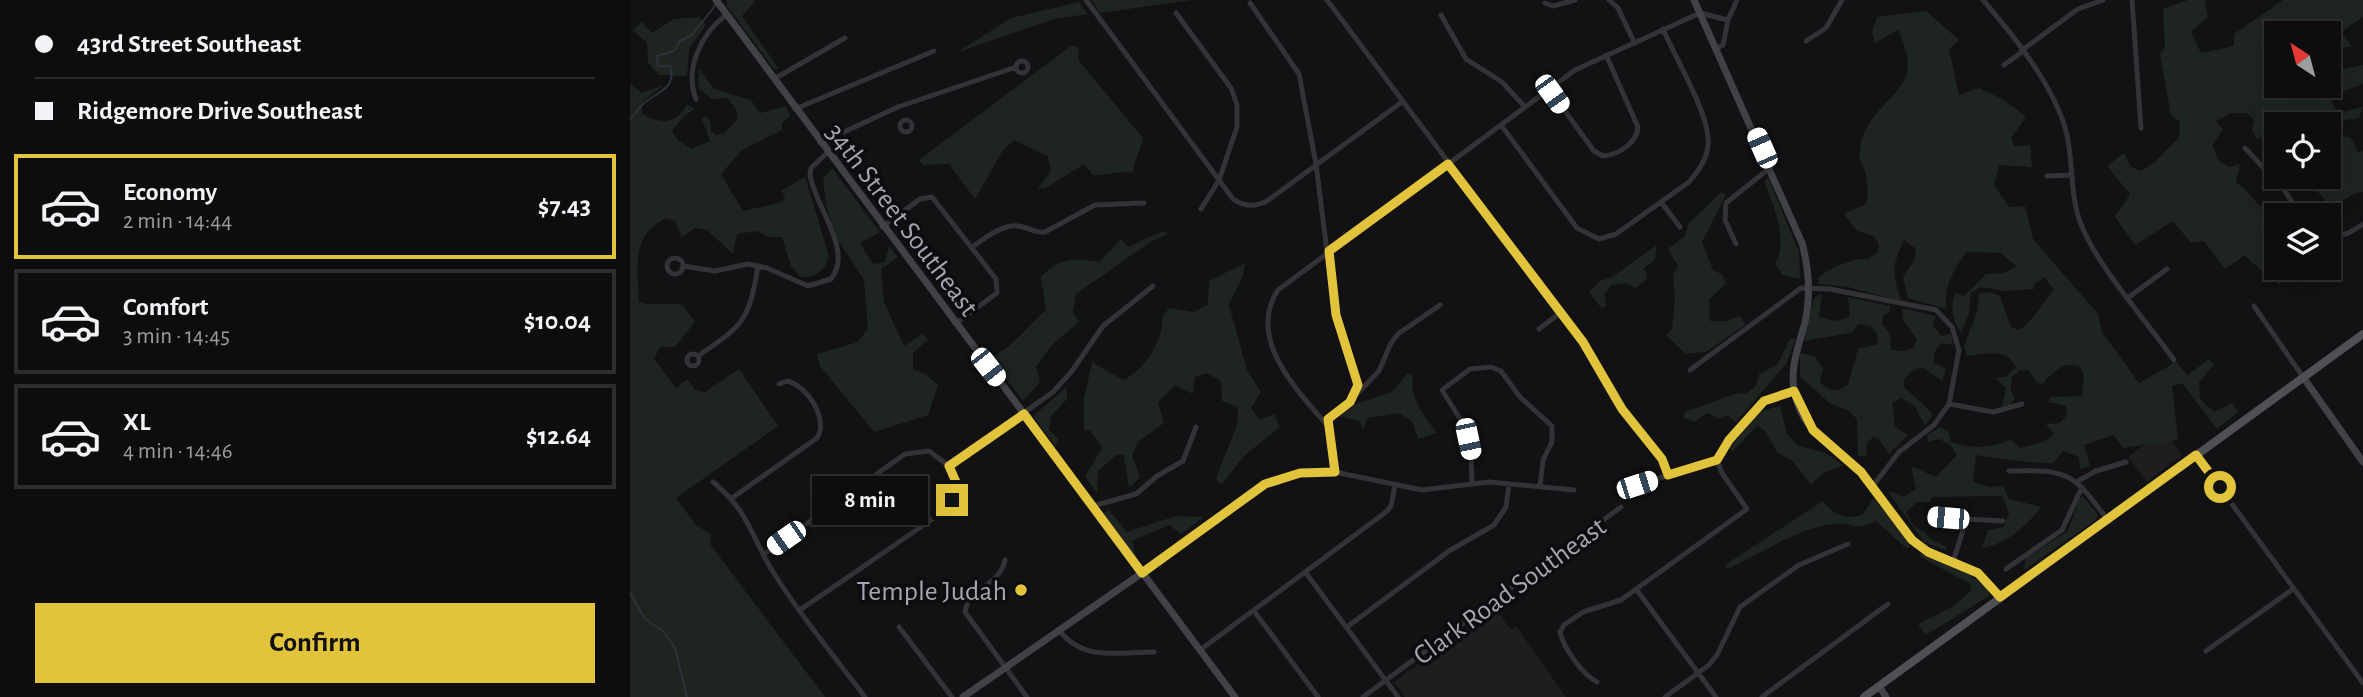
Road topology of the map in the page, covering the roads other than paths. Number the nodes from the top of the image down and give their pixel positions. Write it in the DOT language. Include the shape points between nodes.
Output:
graph roads {
  1 [pos="716,0"];
  2 [pos="1086,0"];
  3 [pos="1328,0"];
  4 [pos="1575,0"];
  5 [pos="1609,0"];
  6 [pos="1694,0"];
  7 [pos="1737,0"];
  8 [pos="1842,0"];
  9 [pos="2104,0"];
  10 [pos="2132,0"];
  11 [pos="1986,1"];
  12 [pos="1250,3"];
  13 [pos="1545,4"];
  14 [pos="1176,13"];
  15 [pos="1700,13"];
  16 [pos="726,15"];
  17 [pos="1441,15"];
  18 [pos="1728,20"];
  19 [pos="1663,29"];
  20 [pos="845,38"];
  21 [pos="1806,41"];
  22 [pos="1634,42"];
  23 [pos="1717,48"];
  24 [pos="934,51"];
  25 [pos="2022,51"];
  26 [pos="1606,55"];
  27 [pos="2004,65"];
  28 [pos="1016,66"];
  29 [pos="774,79"];
  30 [pos="1549,89"];
  31 [pos="696,99"];
  32 [pos="1402,102"];
  33 [pos="898,107"];
  34 [pos="1525,107"];
  35 [pos="795,109"];
  36 [pos="903,120"];
  37 [pos="1501,125"];
  38 [pos="2141,128"];
  39 [pos="820,143"];
  40 [pos="2245,148"];
  41 [pos="827,153"];
  42 [pos="1316,164"];
  43 [pos="1448,164"];
  44 [pos="1770,167"];
  45 [pos="2070,175"];
  46 [pos="2047,176"];
  47 [pos="1219,180"];
  48 [pos="1661,202"];
  49 [pos="1144,203"];
  50 [pos="2293,203"];
  51 [pos="1201,209"];
  52 [pos="2363,224"];
  53 [pos="882,227"];
  54 [pos="1680,227"];
  55 [pos="2341,235"];
  56 [pos="1736,244"];
  57 [pos="972,247"];
  58 [pos="1329,251"];
  59 [pos="683,266"];
  60 [pos="758,266"];
  61 [pos="2167,270"];
  62 [pos="1153,286"];
  63 [pos="1809,289"];
  64 [pos="2129,298"];
  65 [pos="1440,305"];
  66 [pos="2254,306"];
  67 [pos="1560,313"];
  68 [pos="955,324"];
  69 [pos="1539,329"];
  70 [pos="2363,334"];
  71 [pos="698,356"];
  72 [pos="2175,360"];
  73 [pos="1690,370"];
  74 [pos="2303,377"];
  75 [pos="779,384"];
  76 [pos="1794,391"];
  77 [pos="1356,395"];
  78 [pos="1949,404"];
  79 [pos="2022,404"];
  80 [pos="1024,414"];
  81 [pos="1327,425"];
  82 [pos="1196,426"];
  83 [pos="2196,455"];
  84 [pos="1717,460"];
  85 [pos="2126,461"];
  86 [pos="2363,462"];
  87 [pos="949,466"];
  88 [pos="2009,471"];
  89 [pos="1335,472"];
  90 [pos="1668,475"];
  91 [pos="2078,481"];
  92 [pos="713,482"];
  93 [pos="1472,482"];
  94 [pos="1509,484"];
  95 [pos="1395,485"];
  96 [pos="1637,485"];
  97 [pos="1540,487"];
  98 [pos="1872,487"];
  99 [pos="2082,487"];
  100 [pos="1574,490"];
  101 [pos="732,498"];
  102 [pos="1093,506"];
  103 [pos="1621,507"];
  104 [pos="1929,517"];
  105 [pos="2107,519"];
  106 [pos="1966,520"];
  107 [pos="2003,521"];
  108 [pos="1848,544"];
  109 [pos="764,554"];
  110 [pos="1005,560"];
  111 [pos="1953,562"];
  112 [pos="2006,569"];
  113 [pos="1142,573"];
  114 [pos="1306,573"];
  115 [pos="1636,589"];
  116 [pos="2293,589"];
  117 [pos="2000,597"];
  118 [pos="1888,604"];
  119 [pos="800,610"];
  120 [pos="1254,611"];
  121 [pos="899,627"];
  122 [pos="1347,627"];
  123 [pos="1059,630"];
  124 [pos="1200,650"];
  125 [pos="2206,651"];
  126 [pos="1154,652"];
  127 [pos="1005,668"];
  128 [pos="1698,673"];
  129 [pos="1386,680"];
  130 [pos="1597,682"];
  131 [pos="2363,683"];
  132 [pos="1879,686"];
  133 [pos="1231,696"];
  134 [pos="865,697"];
  135 [pos="952,697"];
  136 [pos="963,697"];
  137 [pos="1027,697"];
  138 [pos="1318,697"];
  139 [pos="1363,697"];
  140 [pos="1398,697"];
  141 [pos="1665,697"];
  142 [pos="1716,697"];
  143 [pos="1762,697"];
  144 [pos="1864,697"];
  145 [pos="1886,697"];
  1 -- 16 [label="street, 34th Street Southeast"];
  2 -- 47 [label="street"];
  3 -- 32 [label="street"];
  4 -- 13 [label="street"];
  5 -- 22 [label="street" via="1618,8"];
  6 -- 15 [label="street"];
  7 -- 18 [label="street"];
  8 -- 21 [label="street" via="1826,28"];
  9 -- 25 [label="street" via="2078,9"];
  10 -- 38 [label="street"];
  11 -- 25 [label="street"];
  12 -- 42 [label="street" via="1299,74"];
  14 -- 47 [label="street" via="1231,88 1237,105 1237,127"];
  15 -- 18 [label="street"];
  15 -- 19 [label="street"];
  15 -- 23 [label="street"];
  16 -- 29 [label="street, 34th Street Southeast"];
  16 -- 31 [label="street" via="713,24 698,49 693,83"];
  17 -- 34 [label="street" via="1466,60 1502,82"];
  18 -- 23 [label="street" via="1723,45"];
  19 -- 22 [label="street"];
  19 -- 48 [label="street" via="1708,139 1698,172"];
  20 -- 29 [label="street"];
  22 -- 26 [label="street"];
  23 -- 44 [label="street"];
  24 -- 35 [label="street"];
  25 -- 27 [label="street"];
  25 -- 45 [label="street" via="2059,109"];
  26 -- 30 [label="street"];
  26 -- 30 [label="street" via="1638,127 1634,140 1614,154 1603,156 1594,151"];
  28 -- 33 [label="street"];
  29 -- 35 [label="street, 34th Street Southeast"];
  30 -- 34 [label="street"];
  32 -- 42 [label="street"];
  32 -- 43 [label="street"];
  33 -- 36 [label="street"];
  33 -- 39 [label="street"];
  34 -- 37 [label="street"];
  35 -- 39 [label="street, 34th Street Southeast"];
  37 -- 43 [label="street"];
  37 -- 48 [label="street" via="1583,234 1608,238"];
  39 -- 41 [label="street, 34th Street Southeast"];
  40 -- 50 [label="street"];
  41 -- 53 [label="street, 34th Street Southeast"];
  41 -- 60 [label="street" via="810,175 838,248 836,273 824,284 808,286"];
  42 -- 47 [label="street" via="1259,205 1238,203"];
  42 -- 58 [label="street"];
  43 -- 58 [label="street"];
  43 -- 67 [label="street"];
  44 -- 56 [label="street" via="1726,203 1725,220"];
  44 -- 63 [label="street" via="1802,243"];
  45 -- 46 [label="street"];
  45 -- 64 [label="street" via="2083,231"];
  47 -- 51 [label="street"];
  48 -- 54 [label="street"];
  49 -- 57 [label="street" via="1095,205 1045,232 1017,226 991,234"];
  52 -- 55 [label="street"];
  53 -- 57 [label="street" via="920,200 932,197"];
  53 -- 68 [label="street, 34th Street Southeast"];
  57 -- 68 [label="street" via="996,279 996,293"];
  58 -- 77 [label="street" via="1336,315 1356,374"];
  58 -- 81 [label="street" via="1278,290 1268,316 1284,373"];
  59 -- 60 [label="street" via="715,271"];
  60 -- 71 [label="street" via="751,307 743,321"];
  61 -- 64 [label="street"];
  62 -- 80 [label="street" via="1103,326 1066,379"];
  63 -- 73 [label="street" via="1791,294"];
  63 -- 76 [label="street" via="1794,360"];
  63 -- 78 [label="street" via="1919,305 1945,316 1959,350"];
  64 -- 72 [label="street"];
  65 -- 77 [label="street" via="1398,334 1379,371"];
  66 -- 74 [label="street"];
  67 -- 69 [label="street"];
  67 -- 90 [label="street" via="1583,342 1622,409 1662,459"];
  68 -- 80 [label="street, 34th Street Southeast"];
  70 -- 74 [label="main road"];
  74 -- 83 [label="main road"];
  74 -- 86 [label="street"];
  75 -- 101 [label="street" via="787,381 801,388 821,417 821,432"];
  76 -- 84 [label="street" via="1764,401"];
  76 -- 98 [label="street" via="1813,430"];
  77 -- 81 [label="street"];
  78 -- 79 [label="street" via="1993,412"];
  78 -- 98 [label="street" via="1934,425 1899,452"];
  80 -- 87 [label="street"];
  80 -- 102 [label="street, 34th Street Southeast"];
  81 -- 89 [label="street"];
  82 -- 102 [label="street" via="1183,461 1136,495"];
  83 -- 105 [label="main road"];
  83 -- 116 [label="street"];
  84 -- 90 [label="street"];
  84 -- 115 [label="street" via="1747,509"];
  85 -- 91 [label="street"];
  87 -- 109 [label="street" via="929,451 905,454"];
  87 -- 119 [label="street" via="956,491 947,509"];
  88 -- 91 [label="street" via="2051,471"];
  89 -- 95 [label="street"];
  89 -- 113 [label="street" via="1300,473 1265,484"];
  90 -- 96 [label="street"];
  91 -- 99 [label="street"];
  92 -- 101 [label="street"];
  93 -- 94 [label="street"];
  93 -- 95 [label="street" via="1436,489"];
  93 -- 97 [label="street" via="1462,422 1442,390 1480,366 1501,371 1520,397 1552,426"];
  94 -- 97 [label="street"];
  94 -- 122 [label="street" via="1506,507 1494,525 1449,551"];
  95 -- 114 [label="street" via="1386,512"];
  97 -- 100 [label="street"];
  98 -- 111 [label="street" via="1912,540"];
  99 -- 105 [label="street"];
  99 -- 112 [label="street" via="2062,530"];
  101 -- 109 [label="street"];
  102 -- 113 [label="street, 34th Street Southeast"];
  103 -- 129 [label="street, Clark Road Southeast"];
  104 -- 106 [label="street"];
  105 -- 117 [label="main road"];
  106 -- 107 [label="street"];
  106 -- 111 [label="street"];
  108 -- 128 [label="street" via="1799,565 1740,607 1717,654"];
  109 -- 119 [label="street"];
  110 -- 127 [label="street" via="999,576 970,598 965,612"];
  111 -- 117 [label="street" via="1982,576"];
  113 -- 123 [label="street"];
  113 -- 124 [label="street, 34th Street Southeast"];
  114 -- 120 [label="street"];
  114 -- 122 [label="street"];
  115 -- 128 [label="street"];
  115 -- 130 [label="street" via="1615,604 1576,616 1560,632 1589,678"];
  116 -- 125 [label="street"];
  116 -- 131 [label="street"];
  117 -- 132 [label="main road"];
  118 -- 143 [label="street"];
  119 -- 134 [label="street"];
  120 -- 124 [label="street"];
  120 -- 138 [label="street"];
  121 -- 135 [label="street"];
  122 -- 129 [label="street"];
  123 -- 126 [label="street" via="1082,651"];
  123 -- 127 [label="street"];
  124 -- 133 [label="street, 34th Street Southeast"];
  127 -- 136 [label="street"];
  127 -- 137 [label="street"];
  128 -- 141 [label="street"];
  128 -- 142 [label="street"];
  129 -- 139 [label="street, Clark Road Southeast"];
  129 -- 140 [label="street"];
  132 -- 144 [label="main road"];
  132 -- 145 [label="street"];
}
